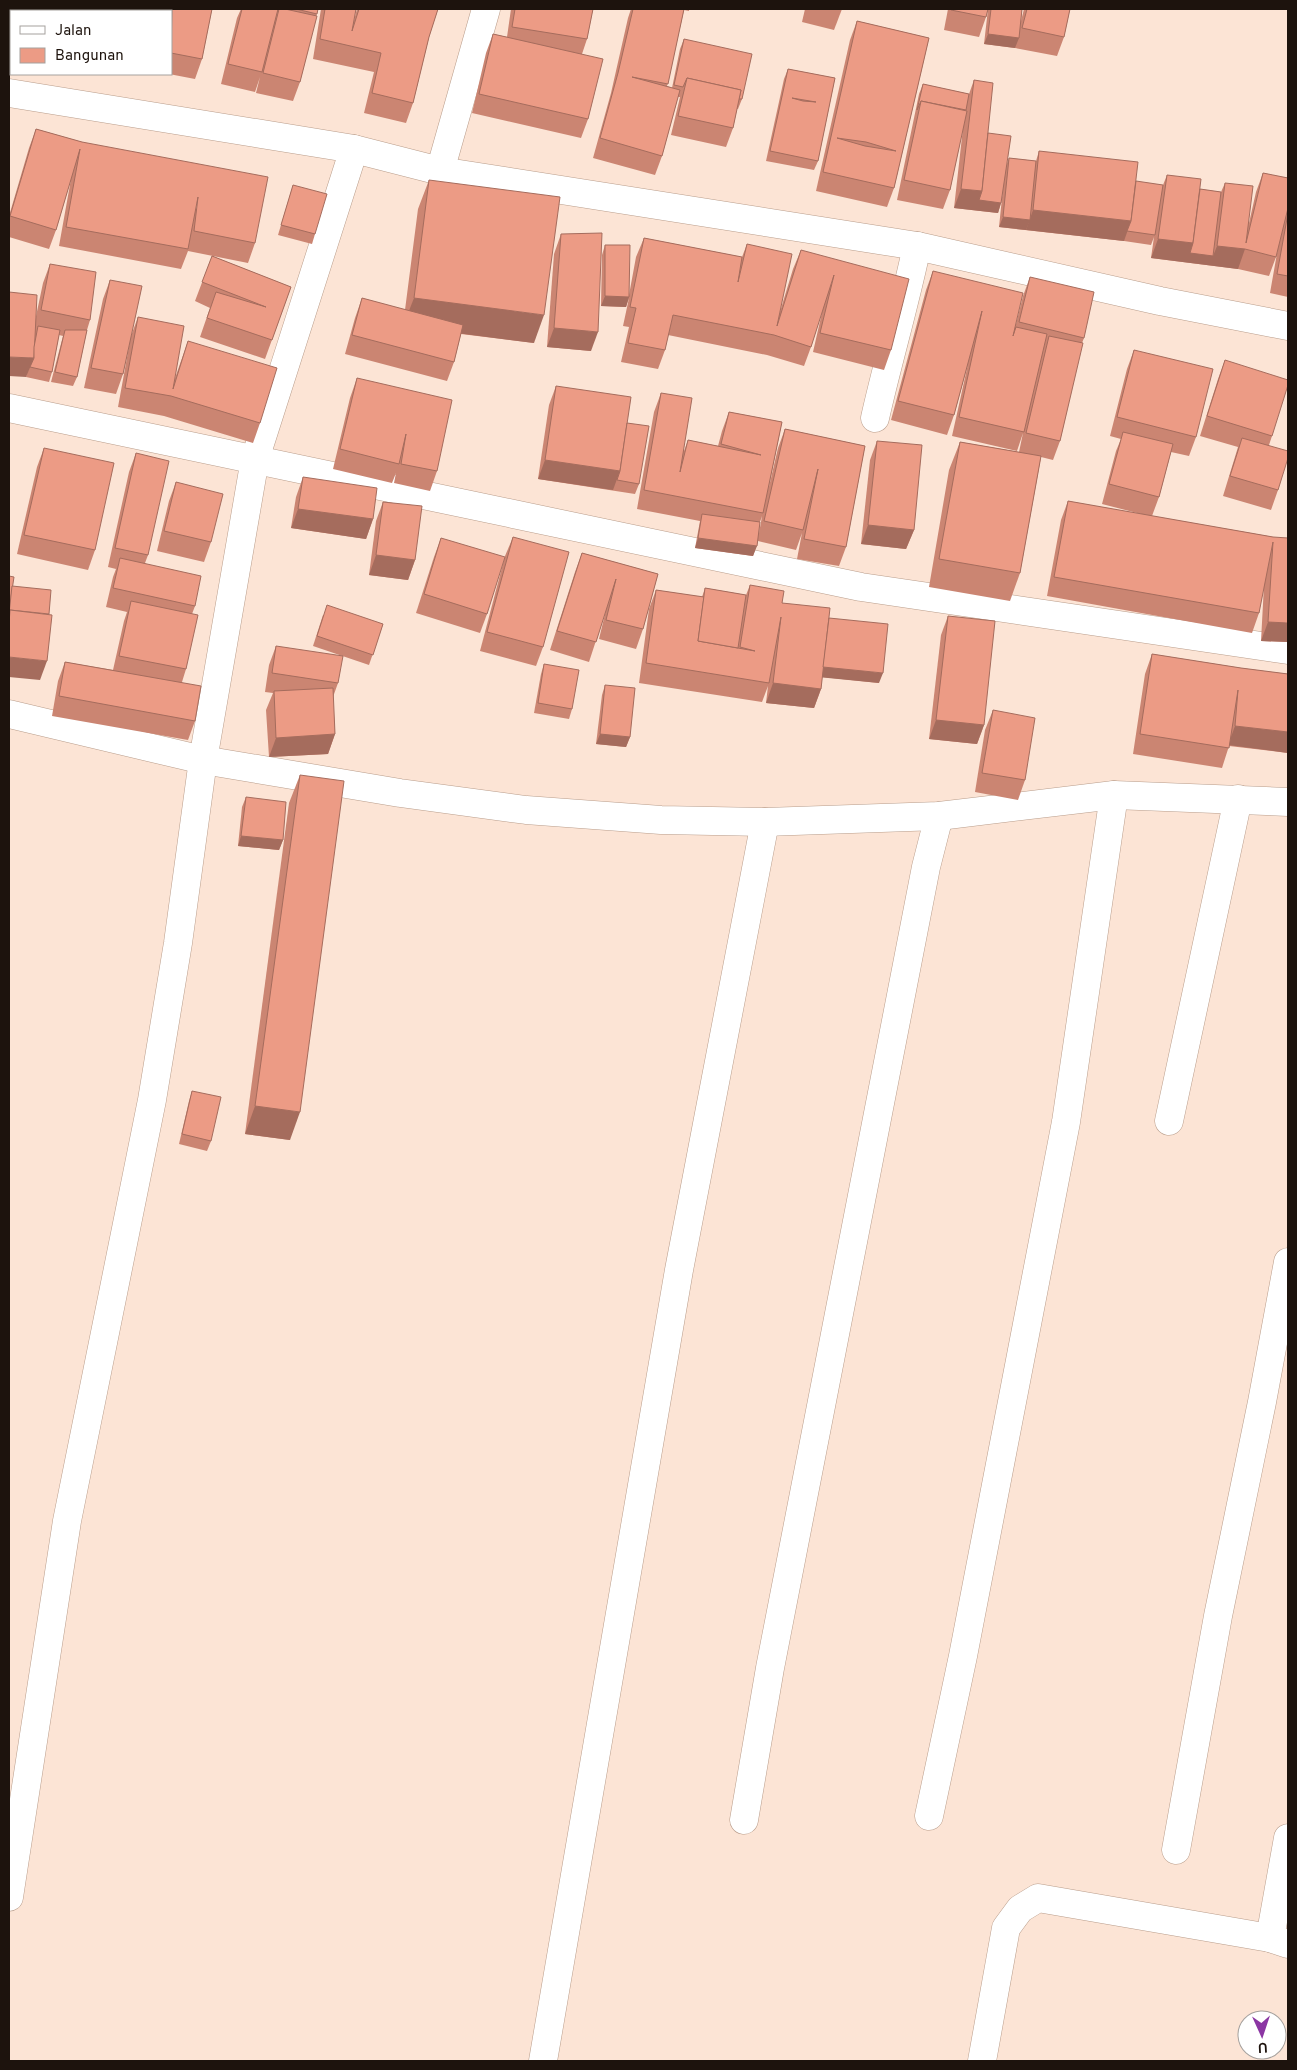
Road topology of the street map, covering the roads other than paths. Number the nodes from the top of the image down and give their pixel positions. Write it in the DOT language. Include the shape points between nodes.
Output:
graph roads {
  1 [pos="486,9"];
  2 [pos="9,93"];
  3 [pos="354,149"];
  4 [pos="440,171"];
  5 [pos="917,246"];
  6 [pos="1288,326"];
  7 [pos="9,408"];
  8 [pos="874,418"];
  9 [pos="255,459"];
  10 [pos="1288,650"];
  11 [pos="9,714"];
  12 [pos="203,760"];
  13 [pos="1114,795"];
  14 [pos="1238,799"];
  15 [pos="1288,802"];
  16 [pos="938,816"];
  17 [pos="765,822"];
  18 [pos="1169,1121"];
  19 [pos="1288,1262"];
  20 [pos="929,1816"];
  21 [pos="744,1820"];
  22 [pos="1288,1838"];
  23 [pos="1176,1850"];
  24 [pos="9,1897"];
  25 [pos="1279,1941"];
  26 [pos="543,2061"];
  27 [pos="986,2061"];
  1 -- 4 [label="street"];
  2 -- 3 [label="street"];
  3 -- 4 [label="street"];
  3 -- 9 [label="street"];
  4 -- 5 [label="street"];
  5 -- 6 [label="street"];
  5 -- 8 [label="street"];
  7 -- 9 [label="street"];
  9 -- 10 [label="street" via="861,587"];
  9 -- 12 [label="street"];
  11 -- 12 [label="street"];
  12 -- 17 [label="street" via="526,810 661,820"];
  12 -- 24 [label="street" via="152,1100 67,1521"];
  13 -- 14 [label="street"];
  13 -- 16 [label="street"];
  13 -- 20 [label="street" via="1066,1122"];
  14 -- 15 [label="street"];
  14 -- 18 [label="street"];
  16 -- 17 [label="street"];
  16 -- 21 [label="street" via="774,1648"];
  17 -- 26 [label="street" via="679,1270"];
  19 -- 23 [label="street" via="1218,1616"];
  22 -- 25 [label="street"];
  25 -- 27 [label="street" via="1038,1898 1020,1909 1006,1928"];
}
